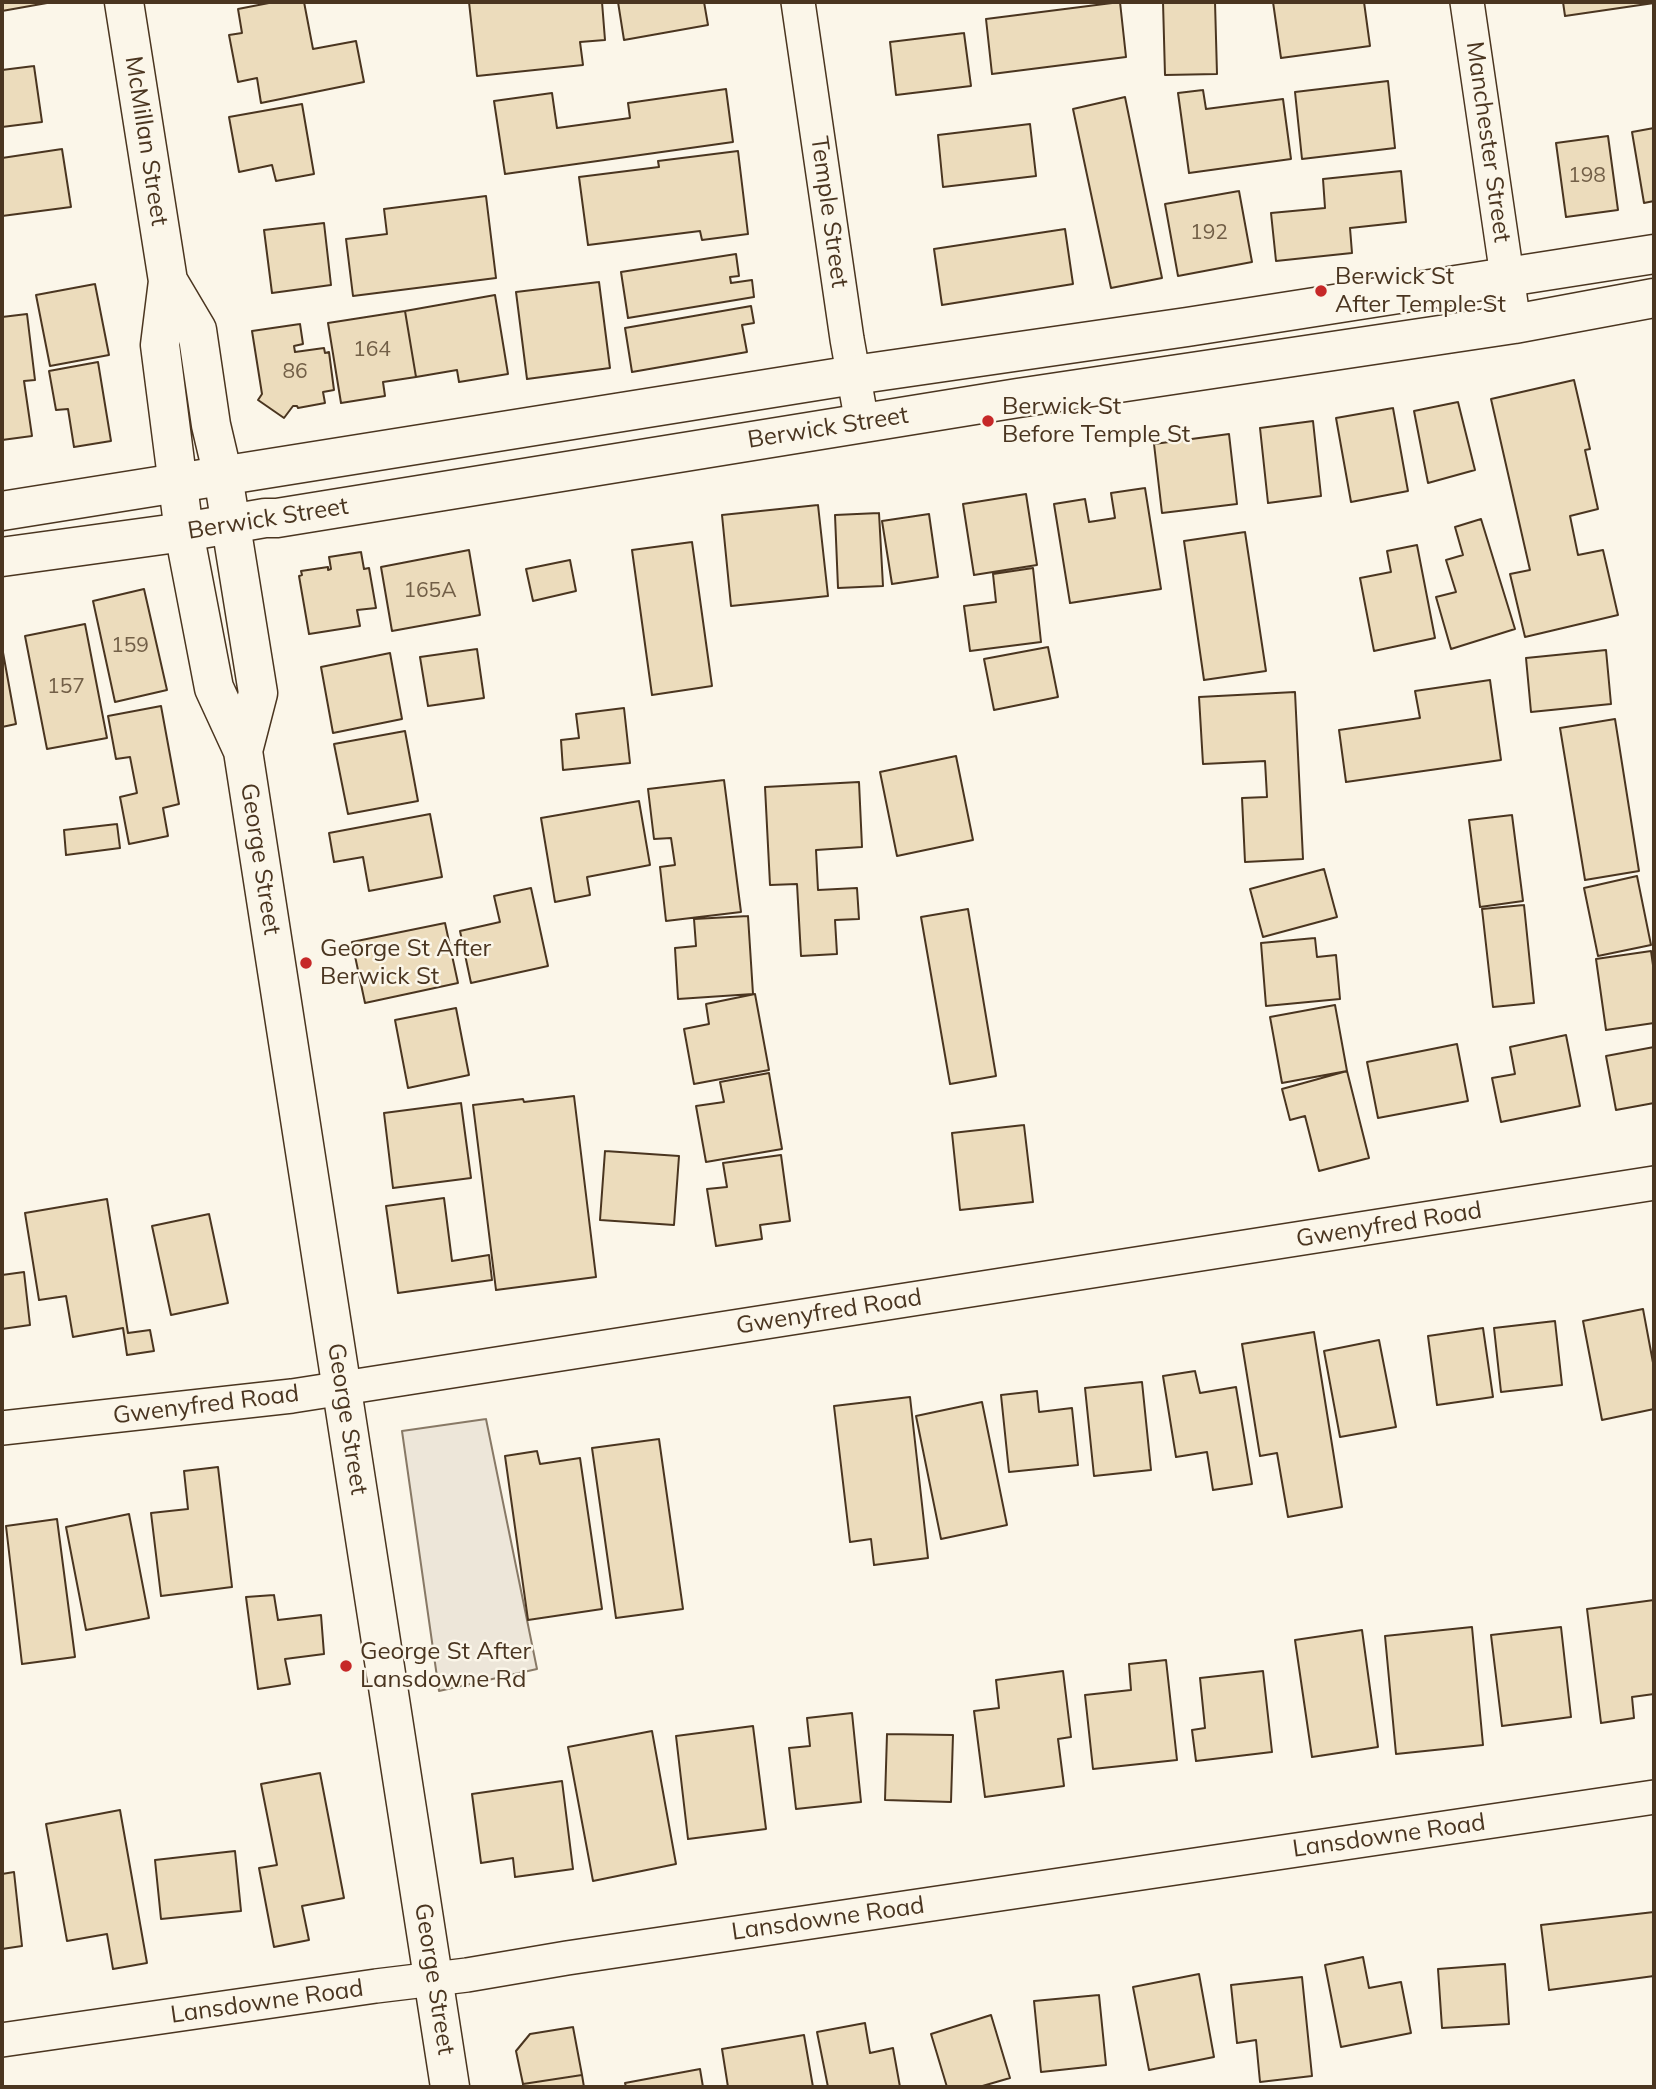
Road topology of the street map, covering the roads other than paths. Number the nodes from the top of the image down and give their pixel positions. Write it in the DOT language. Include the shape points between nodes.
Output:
graph roads {
  1 [pos="124,2"];
  2 [pos="798,2"];
  3 [pos="1467,2"];
  4 [pos="1654,254"];
  5 [pos="1507,279"];
  6 [pos="168,281"];
  7 [pos="1654,298"];
  8 [pos="1514,324"];
  9 [pos="854,374"];
  10 [pos="862,423"];
  11 [pos="223,476"];
  12 [pos="178,482"];
  13 [pos="2,511"];
  14 [pos="230,525"];
  15 [pos="184,532"];
  16 [pos="2,557"];
  17 [pos="243,751"];
  18 [pos="1654,1183"];
  19 [pos="341,1387"];
  20 [pos="2,1428"];
  21 [pos="1654,1797"];
  22 [pos="434,1979"];
  23 [pos="2,2040"];
  24 [pos="450,2087"];
  1 -- 6 [label="main road, McMillan Street"];
  2 -- 9 [label="street, Temple Street"];
  3 -- 5 [label="street, Manchester Street"];
  4 -- 5 [label="main road, Berwick Street"];
  5 -- 8 [label="street, Manchester Street"];
  5 -- 9 [label="main road, Berwick Street"];
  6 -- 11 [label="main road, McMillan Street" via="197,330"];
  6 -- 12 [label="main road, McMillan Street" via="160,345"];
  7 -- 8 [label="main road, Berwick Street"];
  8 -- 10 [label="main road, Berwick Street"];
  9 -- 10 [label="street, Temple Street"];
  9 -- 11 [label="main road, Berwick Street"];
  10 -- 14 [label="main road, Berwick Street"];
  11 -- 12 [label="main road, Berwick Street"];
  11 -- 14 [label="main road, George Street"];
  12 -- 13 [label="main road, Berwick Street"];
  12 -- 15 [label="main road, George Street"];
  14 -- 15 [label="main road, Berwick Street"];
  14 -- 17 [label="main road, George Street" via="258,692"];
  15 -- 16 [label="main road, Berwick Street"];
  15 -- 17 [label="main road, George Street" via="214,688"];
  17 -- 19 [label="main road, George Street"];
  18 -- 19 [label="street, Gwenyfred Road"];
  19 -- 20 [label="street, Gwenyfred Road"];
  19 -- 22 [label="main road, George Street"];
  21 -- 22 [label="street, Lansdowne Road"];
  22 -- 23 [label="street, Lansdowne Road"];
  22 -- 24 [label="main road, George Street"];
}
